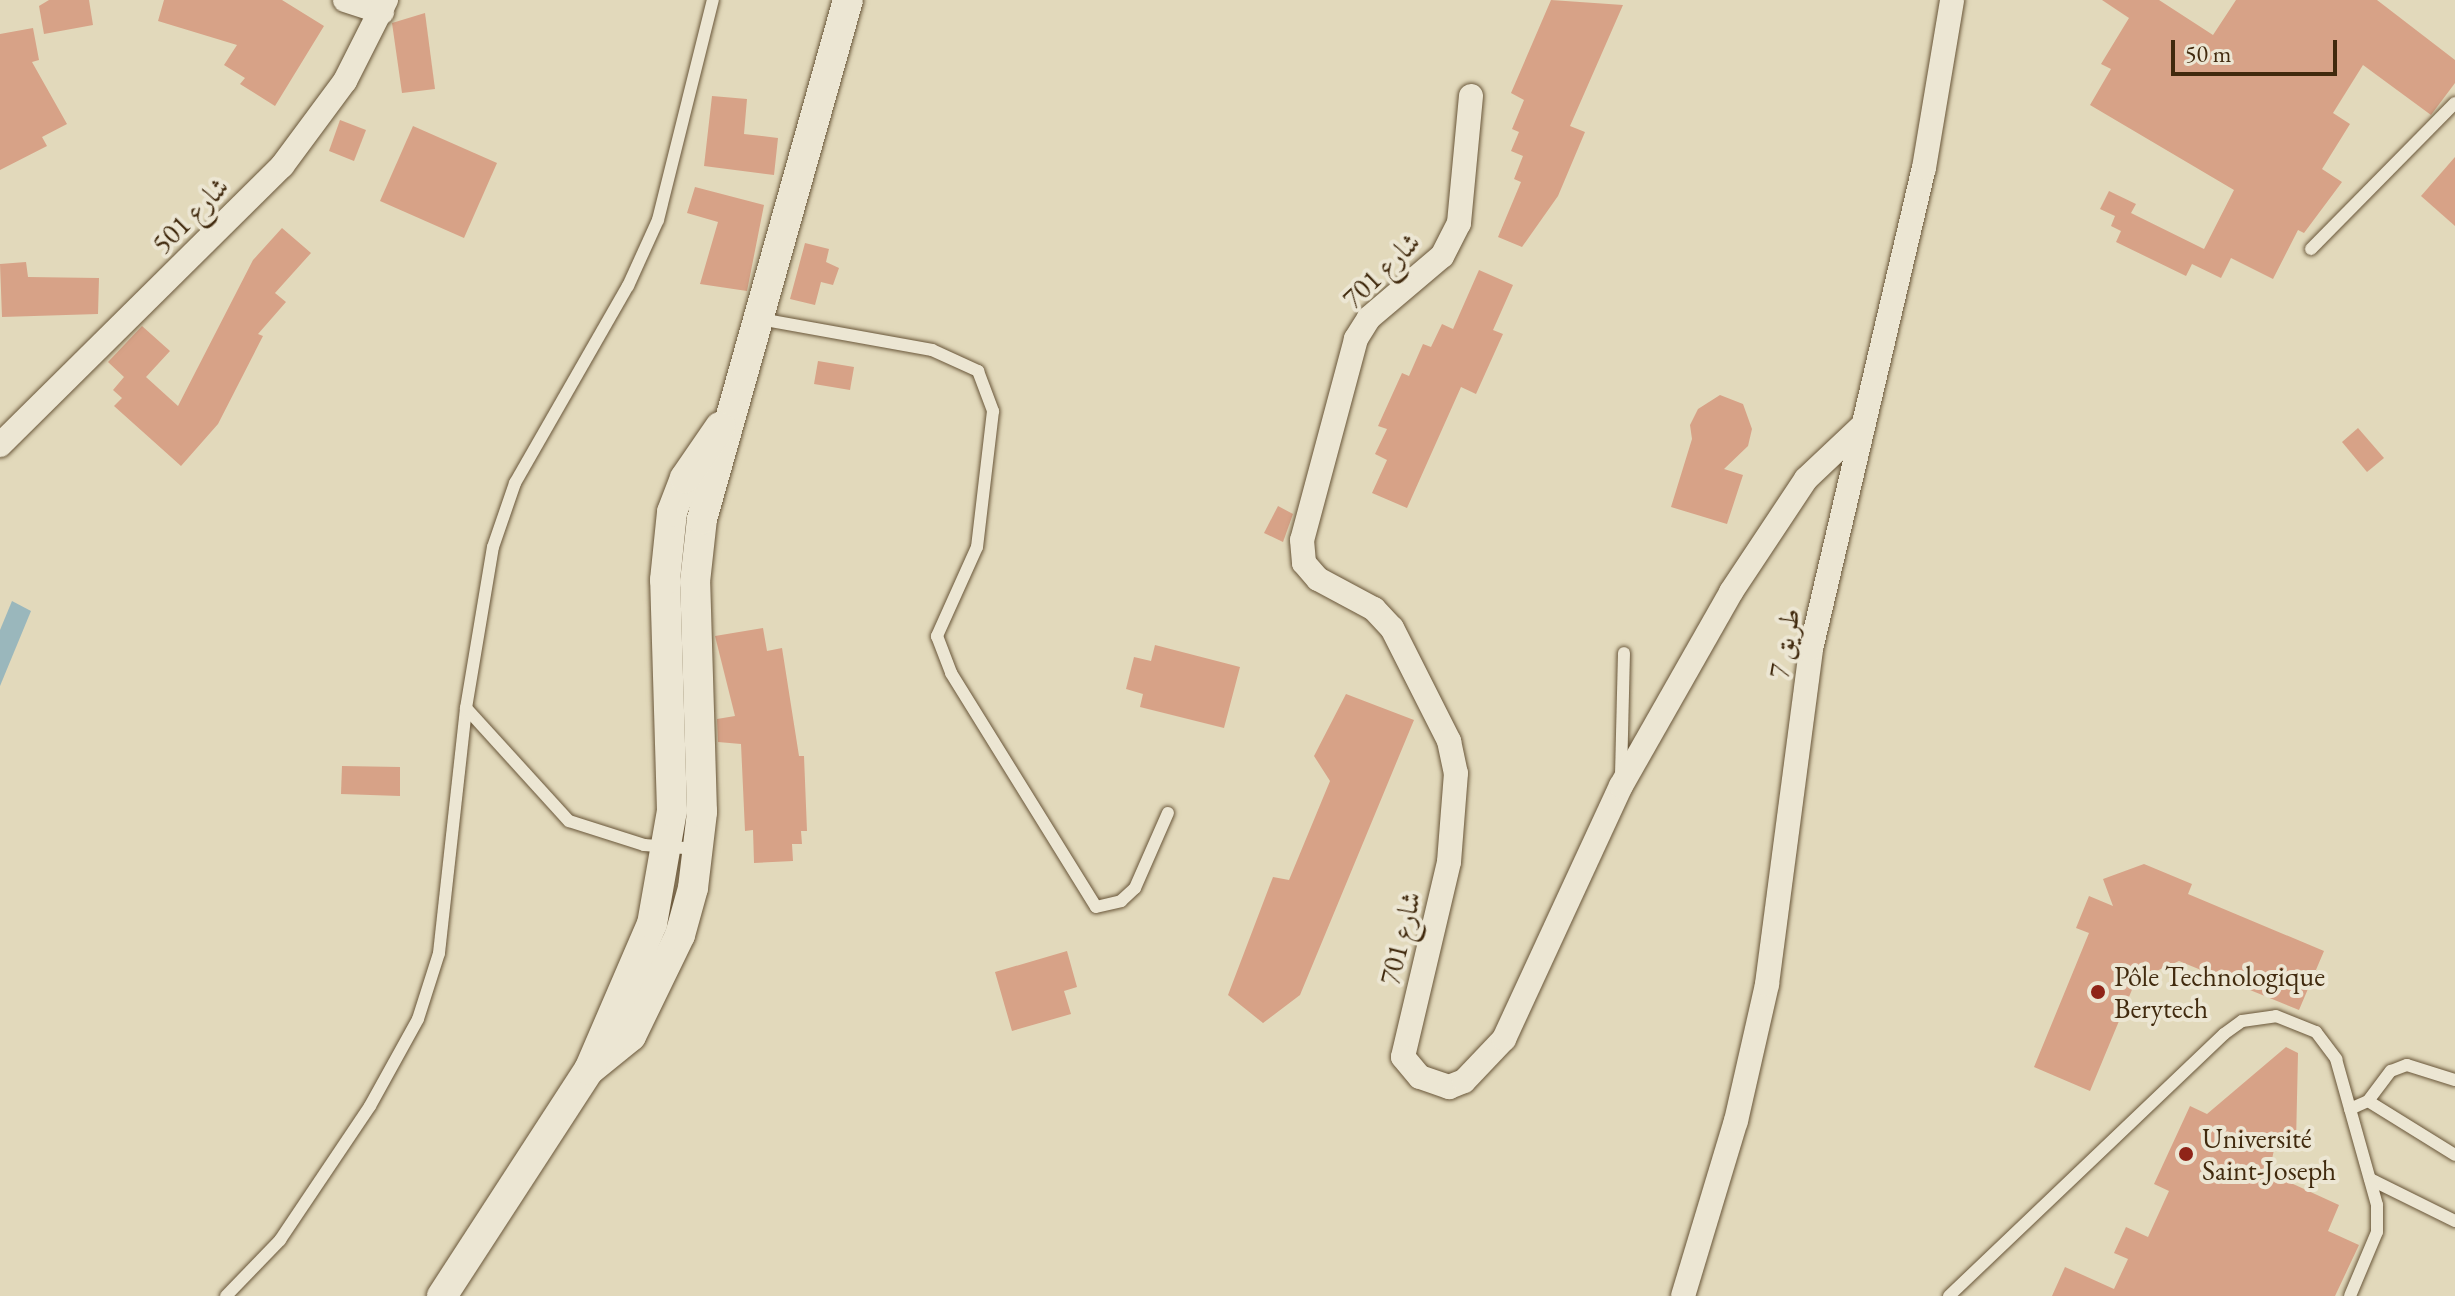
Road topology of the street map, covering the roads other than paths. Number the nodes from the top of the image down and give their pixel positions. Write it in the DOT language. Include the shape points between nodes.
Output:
graph roads {
  1 [pos="345,0"];
  2 [pos="713,0"];
  3 [pos="848,0"];
  4 [pos="1952,0"];
  5 [pos="384,6"];
  6 [pos="1471,96"];
  7 [pos="2455,103"];
  8 [pos="2311,249"];
  9 [pos="757,319"];
  10 [pos="1862,426"];
  11 [pos="0,445"];
  12 [pos="1624,653"];
  13 [pos="466,708"];
  14 [pos="1621,786"];
  15 [pos="1168,813"];
  16 [pos="683,847"];
  17 [pos="2455,1080"];
  18 [pos="2368,1101"];
  19 [pos="2350,1109"];
  20 [pos="2455,1155"];
  21 [pos="2370,1179"];
  22 [pos="2455,1221"];
  23 [pos="226,1296"];
  24 [pos="442,1296"];
  25 [pos="1683,1296"];
  26 [pos="1949,1296"];
  27 [pos="2350,1296"];
  1 -- 5 [label="street"];
  2 -- 13 [label="lane" via="658,220 628,286 515,483 493,547"];
  3 -- 9 [label="street"];
  4 -- 10 [label="street, طريق 7" via="1924,168"];
  5 -- 11 [label="street, شارع 501" via="345,81 282,166"];
  6 -- 14 [label="street, شارع 701" via="1459,223 1434,265 1369,318 1356,339 1302,540 1304,563 1318,579 1374,609 1392,628 1451,751 1455,815 1449,862 1403,1057 1420,1077 1449,1087 1464,1081 1504,1039"];
  7 -- 8 [label="lane"];
  9 -- 15 [label="lane" via="932,350 978,371 993,411 977,547 937,636 951,673 1096,907 1121,901 1135,888"];
  9 -- 16 [label="street" via="702,519 695,582 703,776"];
  10 -- 14 [label="street, شارع 701" via="1783,509"];
  10 -- 25 [label="street, طريق 7" via="1811,649 1767,984 1736,1121"];
  12 -- 14 [label="lane"];
  13 -- 16 [label="lane" via="569,821 602,836"];
  13 -- 23 [label="lane" via="439,953 418,1019 377,1095 280,1240"];
  16 -- 24 [label="street" via="680,935 631,1036 589,1070"];
  17 -- 18 [label="lane" via="2407,1065 2391,1071"];
  18 -- 19 [label="lane"];
  18 -- 20 [label="lane"];
  19 -- 21 [label="lane"];
  19 -- 26 [label="lane" via="2336,1059 2316,1032 2276,1016 2242,1021 2014,1227"];
  21 -- 22 [label="lane"];
  21 -- 27 [label="lane" via="2377,1232"];
}
